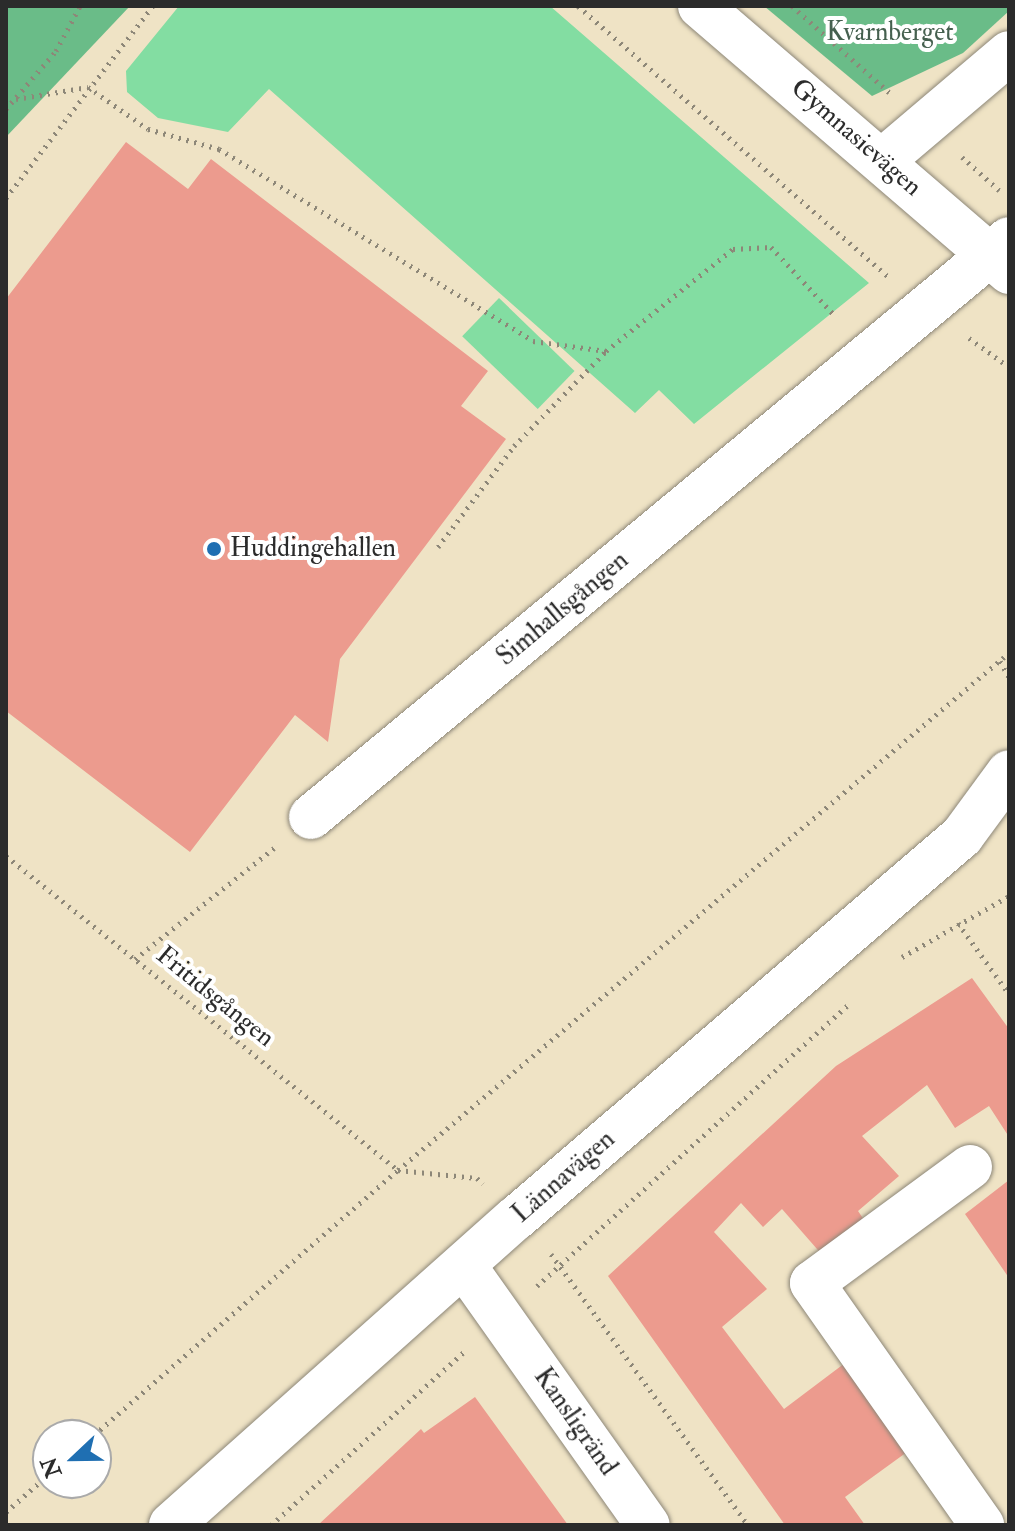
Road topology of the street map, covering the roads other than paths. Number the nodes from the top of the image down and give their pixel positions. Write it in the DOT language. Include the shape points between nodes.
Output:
graph roads {
  1 [pos="700,6"];
  2 [pos="1009,53"];
  3 [pos="883,160"];
  4 [pos="1002,255"];
  5 [pos="1009,772"];
  6 [pos="1009,815"];
  7 [pos="311,817"];
  8 [pos="962,836"];
  9 [pos="970,1167"];
  10 [pos="465,1267"];
  11 [pos="171,1525"];
  12 [pos="648,1525"];
  13 [pos="982,1525"];
  1 -- 3 [label="street, Gymnasievägen"];
  2 -- 3 [label="street"];
  3 -- 4 [label="street, Gymnasievägen"];
  4 -- 7 [label="street, Simhallsgången" via="923,305"];
  5 -- 8 [label="street, Lännavägen"];
  6 -- 8 [label="street, Lännavägen"];
  8 -- 10 [label="street, Lännavägen"];
  9 -- 13 [label="street" via="812,1283"];
  10 -- 11 [label="street, Lännavägen"];
  10 -- 12 [label="street, Kansligränd"];
}
